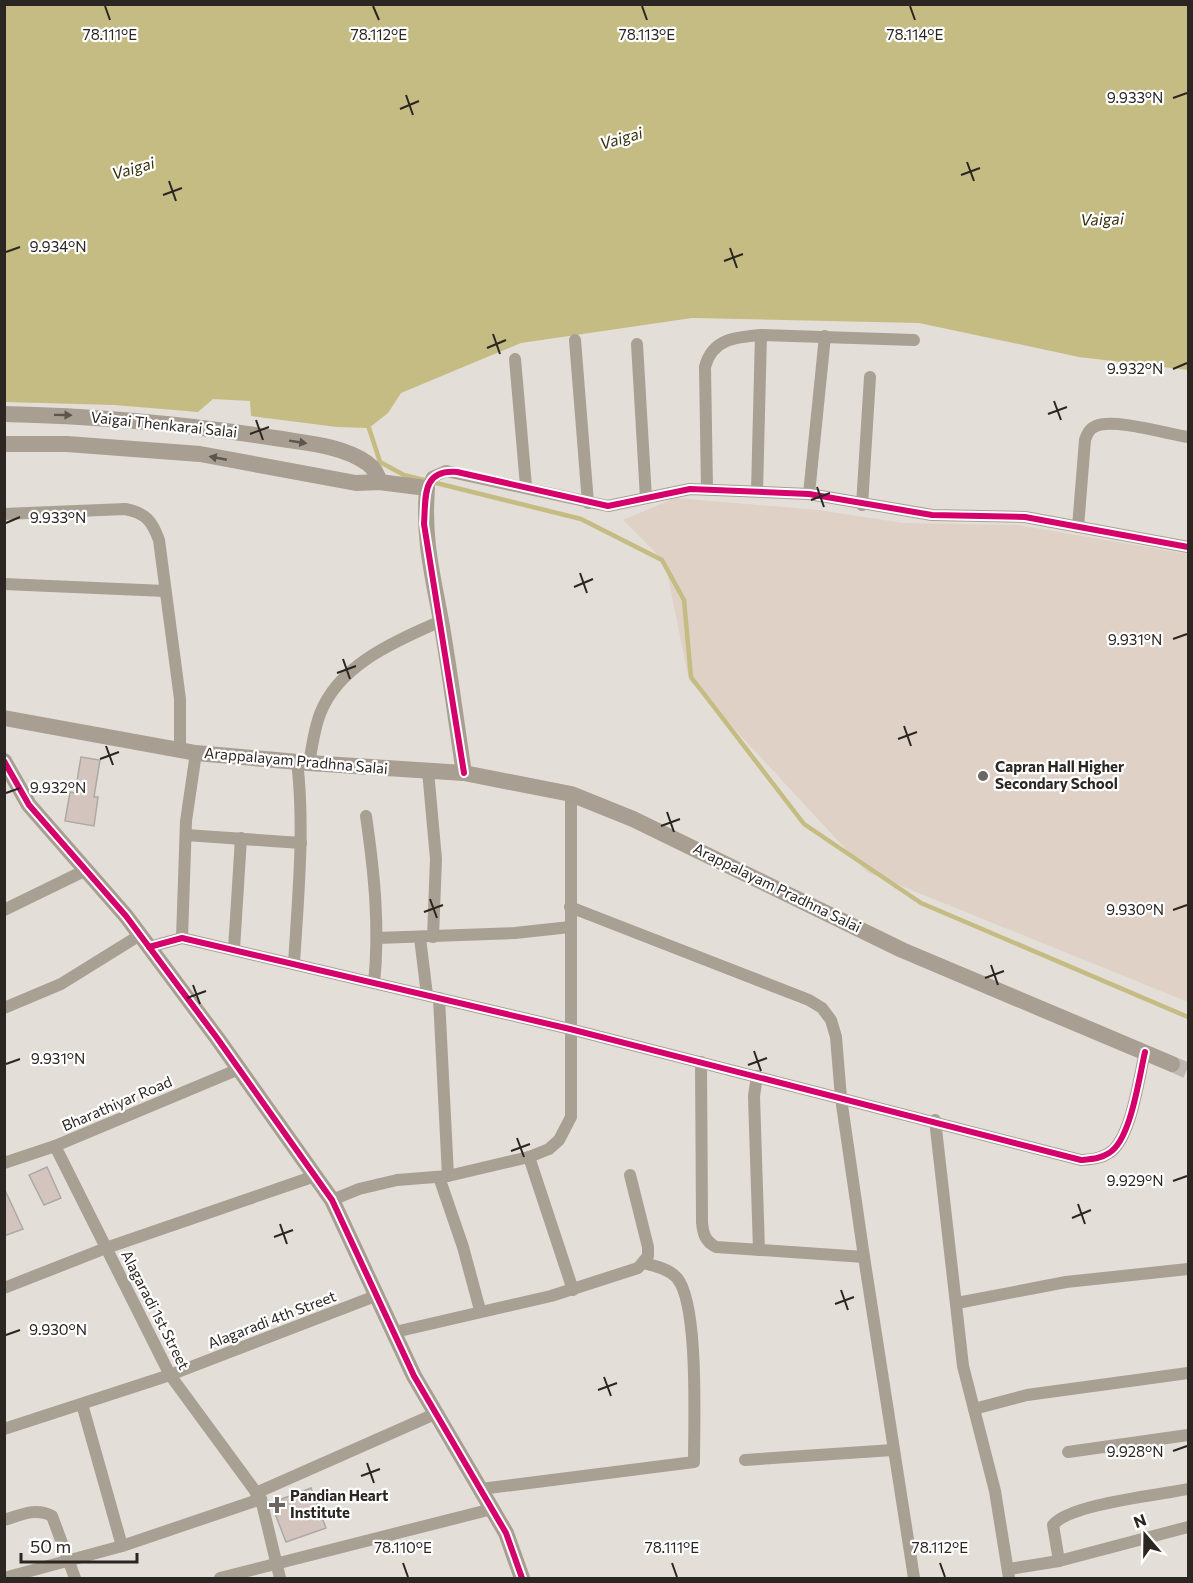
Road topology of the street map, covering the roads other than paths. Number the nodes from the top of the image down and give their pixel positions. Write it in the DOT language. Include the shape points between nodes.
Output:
graph roads {
  1 [pos="760,335"];
  2 [pos="825,336"];
  3 [pos="575,340"];
  4 [pos="914,340"];
  5 [pos="638,344"];
  6 [pos="515,359"];
  7 [pos="870,377"];
  8 [pos="4,414"];
  9 [pos="1188,437"];
  10 [pos="4,444"];
  11 [pos="379,482"];
  12 [pos="429,484"];
  13 [pos="526,486"];
  14 [pos="707,489"];
  15 [pos="757,491"];
  16 [pos="809,494"];
  17 [pos="646,498"];
  18 [pos="588,503"];
  19 [pos="862,505"];
  20 [pos="4,513"];
  21 [pos="1078,527"];
  22 [pos="1188,547"];
  23 [pos="4,584"];
  24 [pos="165,591"];
  25 [pos="441,621"];
  26 [pos="4,717"];
  27 [pos="188,751"];
  28 [pos="4,761"];
  29 [pos="303,762"];
  30 [pos="428,771"];
  31 [pos="464,773"];
  32 [pos="571,794"];
  33 [pos="366,816"];
  34 [pos="186,835"];
  35 [pos="241,838"];
  36 [pos="301,843"];
  37 [pos="86,870"];
  38 [pos="570,907"];
  39 [pos="4,910"];
  40 [pos="570,927"];
  41 [pos="427,937"];
  42 [pos="182,938"];
  43 [pos="377,938"];
  44 [pos="145,941"];
  45 [pos="234,949"];
  46 [pos="294,964"];
  47 [pos="375,983"];
  48 [pos="433,997"];
  49 [pos="4,1008"];
  50 [pos="570,1029"];
  51 [pos="1144,1052"];
  52 [pos="701,1062"];
  53 [pos="1172,1064"];
  54 [pos="239,1069"];
  55 [pos="757,1076"];
  56 [pos="841,1098"];
  57 [pos="935,1120"];
  58 [pos="55,1146"];
  59 [pos="529,1157"];
  60 [pos="4,1163"];
  61 [pos="630,1175"];
  62 [pos="315,1176"];
  63 [pos="444,1177"];
  64 [pos="332,1200"];
  65 [pos="106,1248"];
  66 [pos="759,1250"];
  67 [pos="864,1257"];
  68 [pos="644,1263"];
  69 [pos="1188,1269"];
  70 [pos="4,1288"];
  71 [pos="573,1290"];
  72 [pos="378,1296"];
  73 [pos="957,1303"];
  74 [pos="480,1310"];
  75 [pos="395,1332"];
  76 [pos="1188,1373"];
  77 [pos="170,1375"];
  78 [pos="82,1404"];
  79 [pos="974,1409"];
  80 [pos="437,1413"];
  81 [pos="4,1429"];
  82 [pos="1188,1436"];
  83 [pos="893,1450"];
  84 [pos="1068,1452"];
  85 [pos="745,1460"];
  86 [pos="481,1489"];
  87 [pos="1188,1489"];
  88 [pos="258,1496"];
  89 [pos="492,1509"];
  90 [pos="4,1520"];
  91 [pos="1188,1527"];
  92 [pos="122,1546"];
  93 [pos="69,1561"];
  94 [pos="1059,1561"];
  95 [pos="277,1564"];
  96 [pos="1009,1574"];
  97 [pos="4,1578"];
  98 [pos="75,1578"];
  99 [pos="220,1578"];
  100 [pos="280,1578"];
  101 [pos="522,1578"];
  102 [pos="914,1578"];
  1 -- 2 [label="street"];
  1 -- 14 [label="street" via="738,337 708,353"];
  1 -- 15 [label="street"];
  2 -- 4 [label="street"];
  2 -- 16 [label="street"];
  3 -- 18 [label="street"];
  5 -- 17 [label="street"];
  6 -- 13 [label="street"];
  7 -- 19 [label="street"];
  8 -- 11 [label="street, Vaigai Thenkarai Salai, one-way" via="74,415 224,430 310,444 344,452 368,464 378,474"];
  9 -- 21 [label="street" via="1111,424 1095,426 1084,440"];
  11 -- 10 [label="street, Vaigai Thenkarai Salai, one-way" via="356,483 200,454 67,444"];
  11 -- 12 [label="street, Vaigai Thenkarai Salai"];
  12 -- 13 [label="street" via="446,471"];
  12 -- 25 [label="street" via="424,524"];
  13 -- 18 [label="street"];
  14 -- 15 [label="street"];
  14 -- 17 [label="street"];
  15 -- 16 [label="street"];
  16 -- 19 [label="street"];
  17 -- 18 [label="street" via="623,505"];
  19 -- 21 [label="street" via="932,515 1025,517"];
  20 -- 24 [label="street" via="138,511 154,525"];
  21 -- 22 [label="street"];
  23 -- 24 [label="street"];
  24 -- 27 [label="street"];
  25 -- 29 [label="street" via="394,642 360,664 334,689 320,714"];
  25 -- 31 [label="street"];
  26 -- 27 [label="street, Arappalayam Pradhna Salai"];
  27 -- 29 [label="street, Arappalayam Pradhna Salai"];
  27 -- 34 [label="street"];
  28 -- 37 [label="street" via="29,805"];
  29 -- 30 [label="street, Arappalayam Pradhna Salai"];
  29 -- 36 [label="street"];
  30 -- 31 [label="street, Arappalayam Pradhna Salai"];
  30 -- 41 [label="street" via="436,859"];
  31 -- 32 [label="street, Arappalayam Pradhna Salai"];
  32 -- 38 [label="street"];
  32 -- 51 [label="street, Arappalayam Pradhna Salai" via="633,819 902,950"];
  33 -- 43 [label="street" via="374,869"];
  34 -- 35 [label="street"];
  34 -- 42 [label="street"];
  35 -- 36 [label="street"];
  35 -- 45 [label="street"];
  36 -- 46 [label="street"];
  37 -- 39 [label="street"];
  37 -- 44 [label="street"];
  38 -- 40 [label="street"];
  38 -- 56 [label="street" via="822,1008 836,1037"];
  40 -- 41 [label="street"];
  40 -- 50 [label="street"];
  41 -- 43 [label="street"];
  41 -- 48 [label="street"];
  42 -- 44 [label="street"];
  42 -- 45 [label="street"];
  43 -- 47 [label="street"];
  44 -- 49 [label="street" via="62,984"];
  44 -- 54 [label="street"];
  45 -- 46 [label="street"];
  46 -- 47 [label="street"];
  47 -- 48 [label="street"];
  48 -- 50 [label="street"];
  48 -- 63 [label="street"];
  50 -- 52 [label="street"];
  50 -- 59 [label="street" via="571,1117 559,1140"];
  51 -- 53 [label="street, Arappalayam Pradhna Salai"];
  51 -- 57 [label="street" via="1119,1144 1098,1158 1081,1160"];
  52 -- 55 [label="street"];
  52 -- 66 [label="street" via="705,1238 716,1247"];
  54 -- 58 [label="street, Bharathiyar Road"];
  54 -- 62 [label="street"];
  55 -- 56 [label="street"];
  55 -- 66 [label="street" via="754,1096"];
  56 -- 57 [label="street"];
  56 -- 67 [label="street"];
  57 -- 73 [label="street"];
  58 -- 60 [label="street, Bharathiyar Road"];
  58 -- 65 [label="street, Alagaradi 1st Street"];
  59 -- 63 [label="street"];
  59 -- 71 [label="street"];
  61 -- 68 [label="street" via="648,1247"];
  62 -- 64 [label="street"];
  62 -- 65 [label="street"];
  63 -- 64 [label="street" via="397,1180"];
  63 -- 74 [label="street"];
  64 -- 72 [label="street"];
  65 -- 70 [label="street"];
  65 -- 77 [label="street, Alagaradi 1st Street"];
  66 -- 67 [label="street"];
  67 -- 83 [label="street"];
  68 -- 71 [label="street"];
  68 -- 86 [label="street" via="676,1276 684,1288 693,1377 694,1462"];
  69 -- 73 [label="street" via="1066,1282"];
  71 -- 74 [label="street"];
  72 -- 75 [label="street"];
  72 -- 77 [label="street, Alagaradi 4th Street"];
  73 -- 79 [label="street" via="963,1366"];
  74 -- 75 [label="street"];
  75 -- 80 [label="street" via="414,1376"];
  76 -- 79 [label="street" via="1027,1395"];
  77 -- 78 [label="street, Alagaradi 4th Street"];
  77 -- 88 [label="street, Alagaradi 1st Street"];
  78 -- 81 [label="street, Alagaradi 4th Street"];
  78 -- 92 [label="street"];
  79 -- 96 [label="street" via="995,1491"];
  80 -- 86 [label="street"];
  80 -- 88 [label="street"];
  82 -- 84 [label="street"];
  83 -- 85 [label="street"];
  83 -- 102 [label="street"];
  86 -- 89 [label="street"];
  87 -- 94 [label="street" via="1127,1499 1064,1516 1053,1525"];
  88 -- 92 [label="street"];
  88 -- 95 [label="street, Alagaradi 1st Street"];
  89 -- 95 [label="street"];
  89 -- 101 [label="street" via="506,1533"];
  90 -- 93 [label="street" via="34,1511 52,1516"];
  91 -- 94 [label="street"];
  92 -- 93 [label="street"];
  93 -- 97 [label="street"];
  93 -- 98 [label="street"];
  94 -- 96 [label="street"];
  95 -- 99 [label="street"];
  95 -- 100 [label="street, Alagaradi 1st Street"];
}
